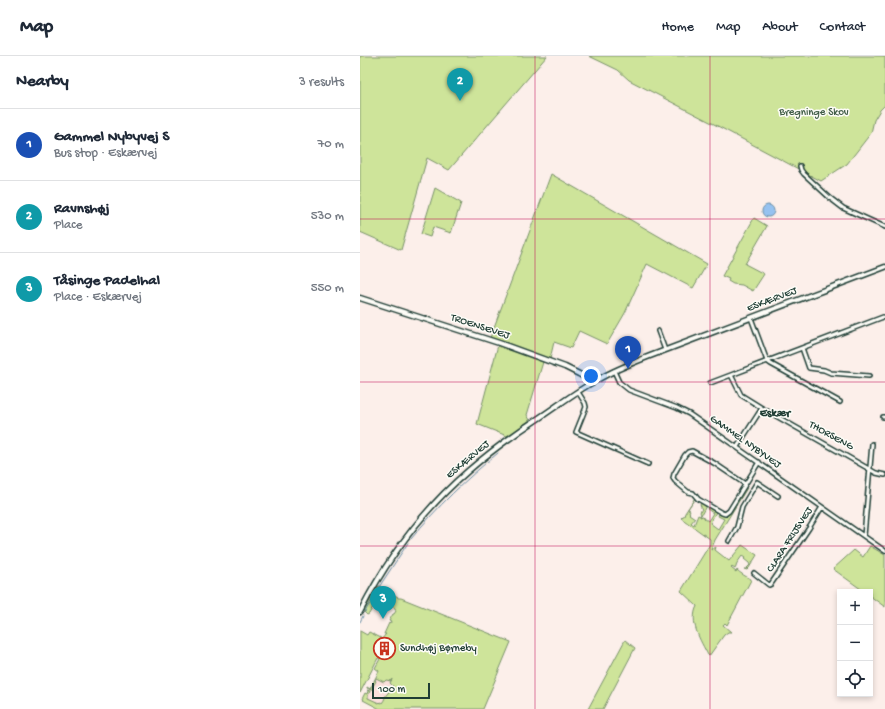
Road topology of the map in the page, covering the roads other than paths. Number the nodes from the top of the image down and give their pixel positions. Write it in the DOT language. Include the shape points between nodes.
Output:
graph roads {
  1 [pos="800,166"];
  2 [pos="885,227"];
  3 [pos="885,267"];
  4 [pos="360,298"];
  5 [pos="884,317"];
  6 [pos="751,318"];
  7 [pos="658,331"];
  8 [pos="621,344"];
  9 [pos="802,348"];
  10 [pos="665,350"];
  11 [pos="767,361"];
  12 [pos="629,364"];
  13 [pos="614,371"];
  14 [pos="731,375"];
  15 [pos="869,376"];
  16 [pos="710,383"];
  17 [pos="589,384"];
  18 [pos="578,392"];
  19 [pos="840,402"];
  20 [pos="762,408"];
  21 [pos="872,444"];
  22 [pos="737,447"];
  23 [pos="759,462"];
  24 [pos="648,464"];
  25 [pos="870,469"];
  26 [pos="885,475"];
  27 [pos="745,484"];
  28 [pos="753,489"];
  29 [pos="778,496"];
  30 [pos="822,507"];
  31 [pos="864,536"];
  32 [pos="729,541"];
  33 [pos="885,551"];
  34 [pos="754,573"];
  35 [pos="360,612"];
  1 -- 2 [label="street" via="804,174 839,206"];
  3 -- 6 [label="street, ESKÆRVEJ"];
  4 -- 17 [label="street, TROENSEVEJ" via="561,365 584,377"];
  5 -- 9 [label="street"];
  6 -- 10 [label="street, ESKÆRVEJ"];
  6 -- 11 [label="street"];
  7 -- 10 [label="street"];
  8 -- 12 [label="street"];
  9 -- 11 [label="street"];
  9 -- 15 [label="street" via="810,368 831,373"];
  10 -- 12 [label="street, ESKÆRVEJ"];
  11 -- 14 [label="street"];
  11 -- 19 [label="street"];
  12 -- 13 [label="street, ESKÆRVEJ"];
  13 -- 17 [label="street, ESKÆRVEJ"];
  13 -- 22 [label="street, GAMMEL NYBYVEJ" via="619,382 629,390 683,410"];
  14 -- 16 [label="street"];
  14 -- 20 [label="street, THORSENG" via="741,394"];
  17 -- 18 [label="street, ESKÆRVEJ"];
  18 -- 24 [label="street" via="586,407 576,432"];
  18 -- 35 [label="street, ESKÆRVEJ" via="488,454 448,490 424,515 400,547 379,577"];
  20 -- 22 [label="street"];
  20 -- 25 [label="street, THORSENG"];
  21 -- 25 [label="street"];
  22 -- 23 [label="street, GAMMEL NYBYVEJ"];
  23 -- 27 [label="street"];
  23 -- 30 [label="street, GAMMEL NYBYVEJ"];
  25 -- 26 [label="street, THORSENG"];
  25 -- 31 [label="street"];
  27 -- 27 [label="street" via="729,511 723,514 698,499 692,492 688,492 675,481 674,476 685,454 692,451"];
  27 -- 28 [label="street"];
  28 -- 29 [label="street" via="757,482"];
  28 -- 32 [label="street" via="742,507 737,527"];
  30 -- 31 [label="street, GAMMEL NYBYVEJ"];
  30 -- 34 [label="street, CLARA FRIJSVEJ" via="772,584 769,585"];
  31 -- 33 [label="street, GAMMEL NYBYVEJ"];
}
